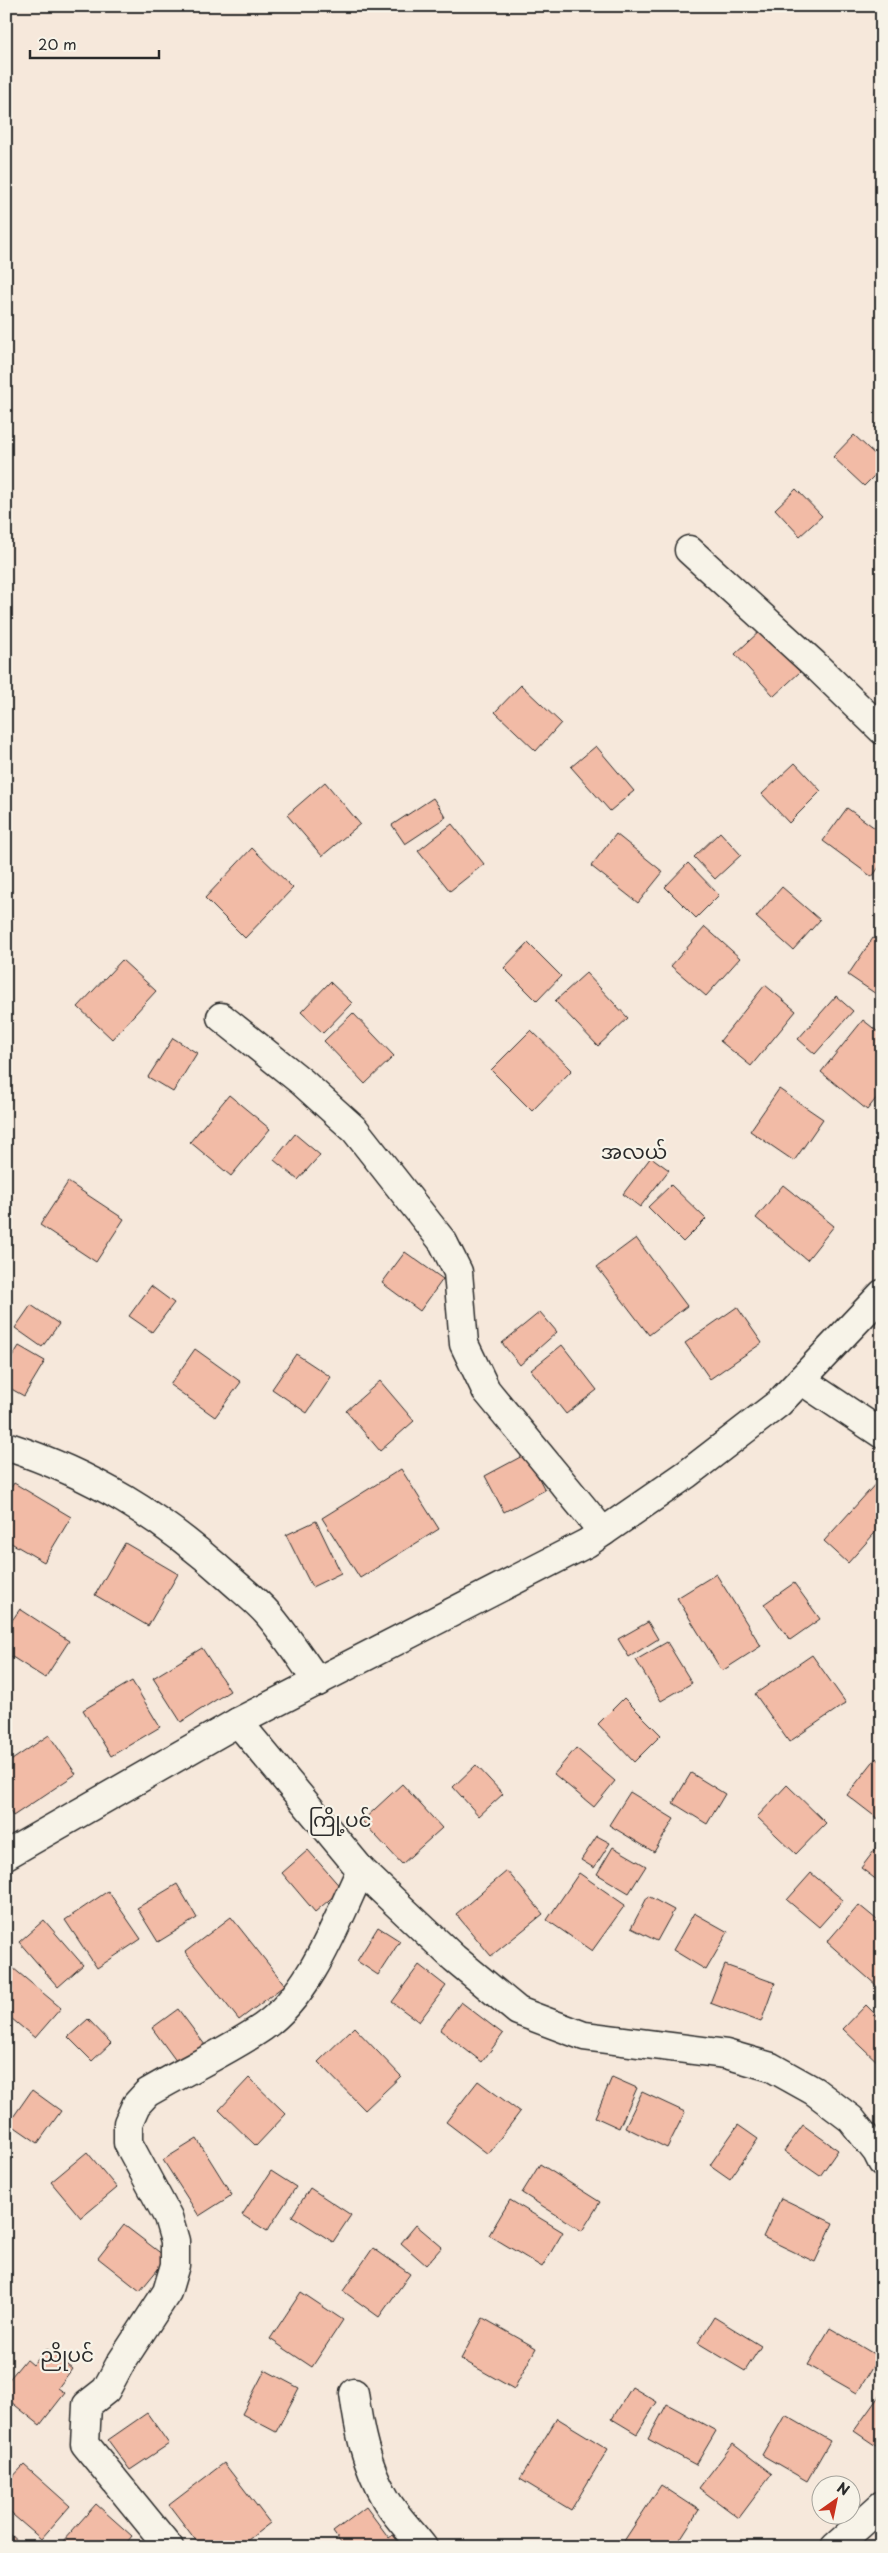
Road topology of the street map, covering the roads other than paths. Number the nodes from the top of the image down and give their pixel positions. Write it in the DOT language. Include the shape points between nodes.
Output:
graph roads {
  1 [pos="689,550"];
  2 [pos="882,730"];
  3 [pos="221,1017"];
  4 [pos="882,1294"];
  5 [pos="800,1380"];
  6 [pos="882,1434"];
  7 [pos="6,1446"];
  8 [pos="603,1532"];
  9 [pos="318,1682"];
  10 [pos="238,1722"];
  11 [pos="6,1855"];
  12 [pos="361,1870"];
  13 [pos="882,2162"];
  14 [pos="354,2393"];
  15 [pos="882,2504"];
  16 [pos="169,2547"];
  17 [pos="423,2547"];
  18 [pos="835,2547"];
  1 -- 2 [label="street"];
  3 -- 8 [label="street" via="302,1082 355,1130 443,1242 458,1272 464,1344 486,1390"];
  4 -- 5 [label="street"];
  5 -- 6 [label="street"];
  5 -- 8 [label="street" via="779,1403 695,1468"];
  7 -- 9 [label="street" via="93,1481 145,1510 197,1549 268,1614"];
  8 -- 9 [label="street"];
  9 -- 10 [label="street"];
  10 -- 11 [label="street"];
  10 -- 12 [label="street"];
  12 -- 13 [label="street" via="454,1958 518,2011 584,2036 726,2054 772,2067 814,2091 851,2119"];
  12 -- 16 [label="street" via="312,1972 286,2003 264,2026 147,2093 136,2105 128,2123 128,2143 168,2217 175,2241 175,2265 168,2292 106,2390 87,2405 85,2444"];
  14 -- 17 [label="street" via="366,2458 386,2500"];
  15 -- 18 [label="street"];
}
